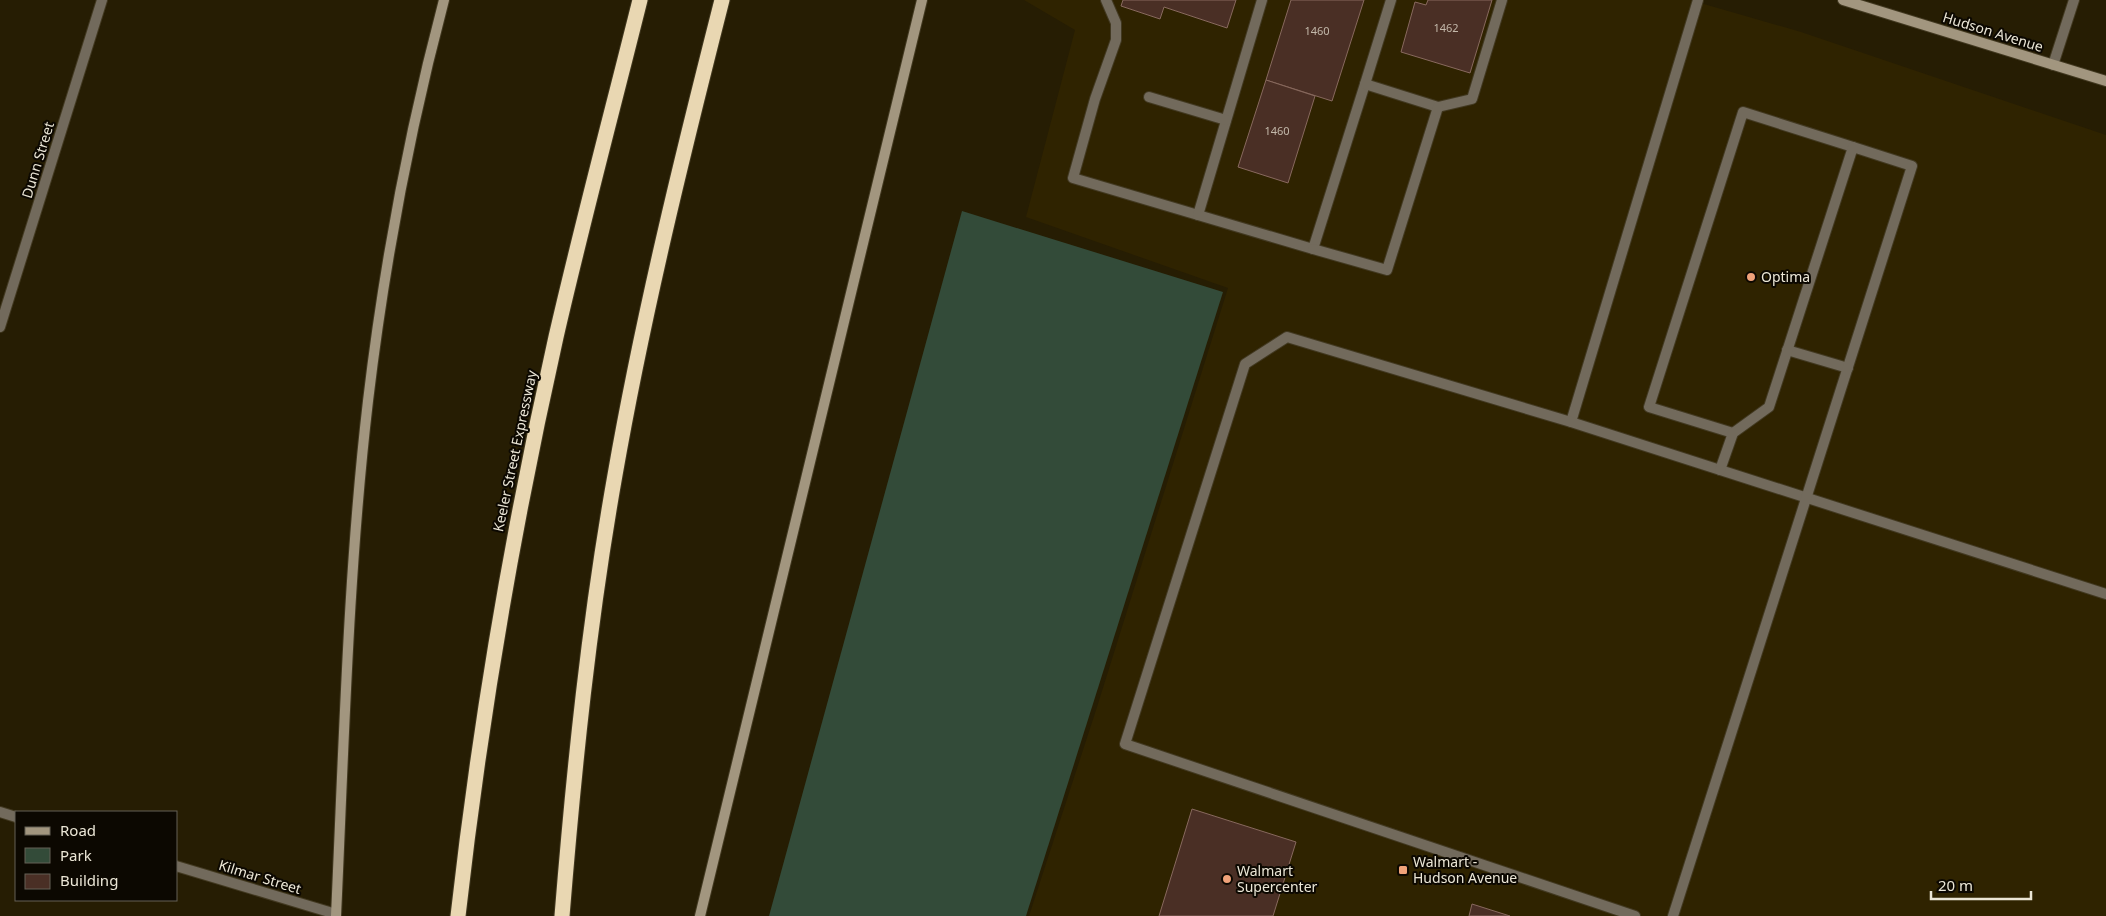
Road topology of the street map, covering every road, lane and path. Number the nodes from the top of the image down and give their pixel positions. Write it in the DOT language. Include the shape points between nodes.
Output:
graph roads {
  1 [pos="102,0"];
  2 [pos="444,0"];
  3 [pos="640,0"];
  4 [pos="722,0"];
  5 [pos="922,0"];
  6 [pos="1106,0"];
  7 [pos="1262,0"];
  8 [pos="1391,0"];
  9 [pos="1502,0"];
  10 [pos="1698,0"];
  11 [pos="1843,0"];
  12 [pos="2074,0"];
  13 [pos="2053,65"];
  14 [pos="2106,81"];
  15 [pos="1365,84"];
  16 [pos="1149,97"];
  17 [pos="1438,107"];
  18 [pos="1226,120"];
  19 [pos="1853,147"];
  20 [pos="1198,215"];
  21 [pos="1313,249"];
  22 [pos="0,328"];
  23 [pos="1788,350"];
  24 [pos="1848,368"];
  25 [pos="1571,422"];
  26 [pos="1733,433"];
  27 [pos="1720,470"];
  28 [pos="1806,498"];
  29 [pos="2106,594"];
  30 [pos="0,812"];
  31 [pos="15,817"];
  32 [pos="178,867"];
  33 [pos="336,915"];
  34 [pos="458,916"];
  35 [pos="562,916"];
  36 [pos="700,916"];
  37 [pos="1635,916"];
  38 [pos="1673,916"];
  1 -- 22 [label="street, Dunn Street"];
  2 -- 33 [label="main road" via="404,172 384,283 368,402 353,578"];
  3 -- 34 [label="highway, Keeler Street Expressway" via="556,336 518,515 485,709"];
  4 -- 35 [label="highway" via="663,239 616,467 581,716"];
  5 -- 36 [label="main road"];
  6 -- 20 [label="street" via="1116,23 1116,40 1073,178"];
  7 -- 18 [label="street"];
  8 -- 15 [label="street"];
  9 -- 17 [label="street" via="1472,99"];
  10 -- 25 [label="street"];
  11 -- 13 [label="main road, Hudson Avenue"];
  12 -- 13 [label="street"];
  13 -- 14 [label="main road, Hudson Avenue"];
  15 -- 17 [label="street"];
  15 -- 21 [label="street"];
  16 -- 18 [label="street"];
  17 -- 21 [label="street" via="1386,270"];
  18 -- 20 [label="street"];
  19 -- 23 [label="street"];
  19 -- 24 [label="street" via="1912,166"];
  19 -- 26 [label="street" via="1743,112 1648,407"];
  20 -- 21 [label="street"];
  23 -- 24 [label="street"];
  23 -- 26 [label="street" via="1769,407"];
  24 -- 28 [label="street"];
  25 -- 27 [label="street"];
  25 -- 37 [label="street" via="1287,337 1245,364 1125,744"];
  26 -- 27 [label="street"];
  27 -- 28 [label="street"];
  28 -- 29 [label="street"];
  28 -- 38 [label="street"];
  30 -- 31 [label="street"];
  32 -- 33 [label="street, Kilmar Street"];
}
